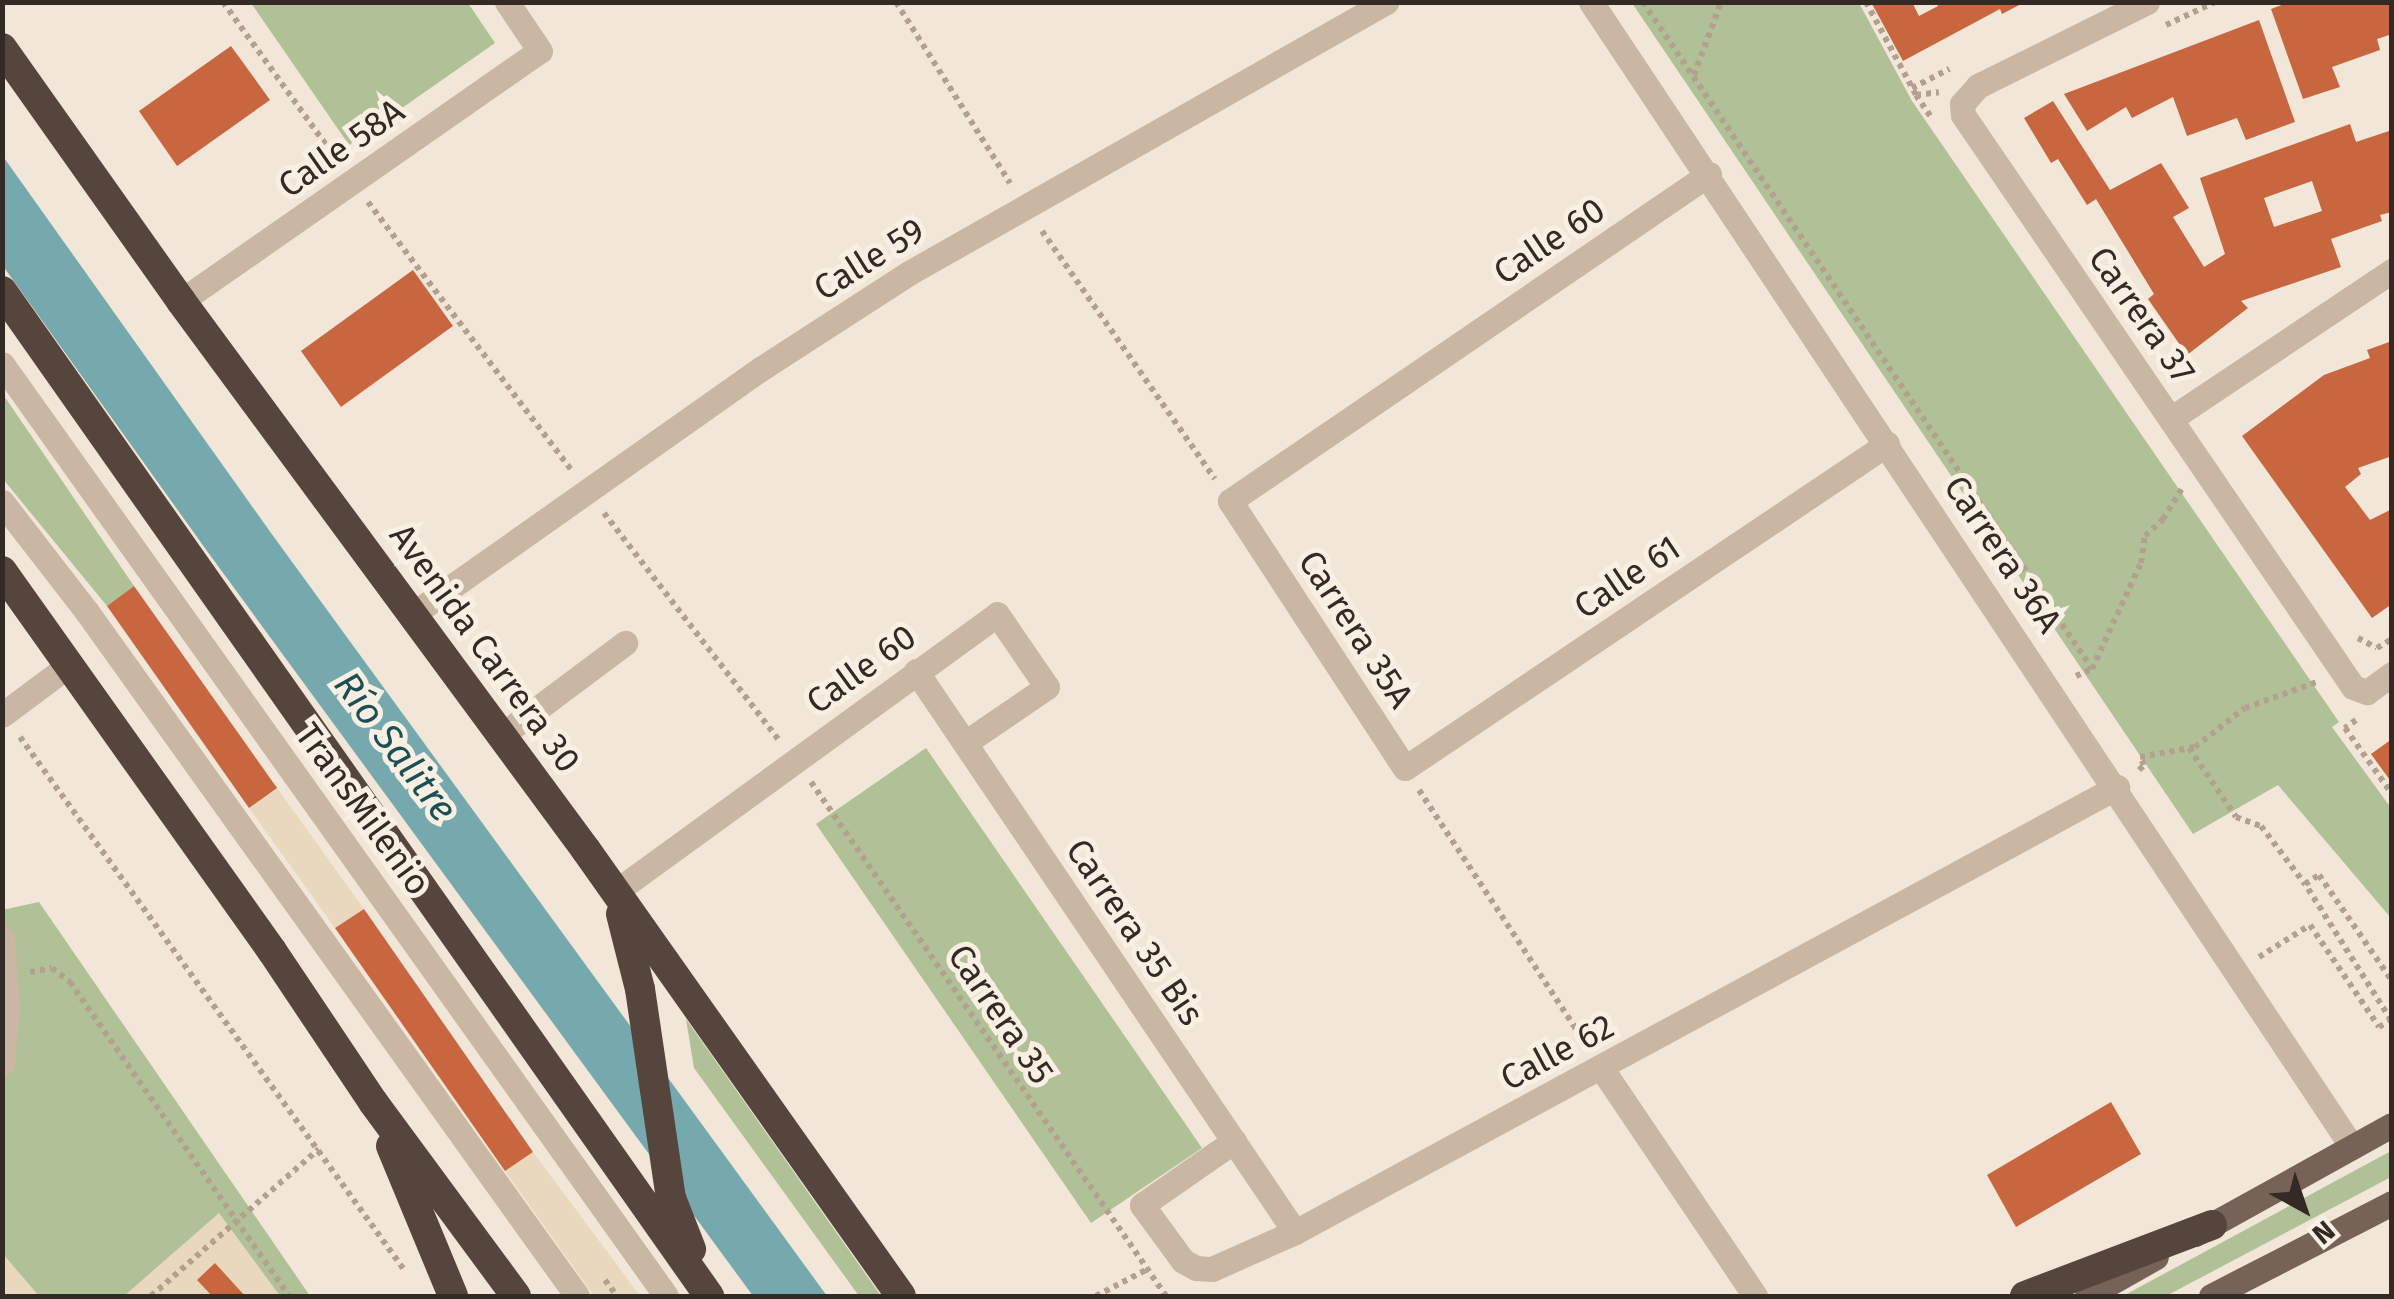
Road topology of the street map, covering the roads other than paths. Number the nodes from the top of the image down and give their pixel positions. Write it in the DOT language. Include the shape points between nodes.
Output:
graph roads {
  1 [pos="506,2"];
  2 [pos="1386,2"];
  3 [pos="1591,2"];
  4 [pos="2147,2"];
  5 [pos="2,48"];
  6 [pos="1709,174"];
  7 [pos="2392,270"];
  8 [pos="2,291"];
  9 [pos="182,300"];
  10 [pos="2,364"];
  11 [pos="2172,418"];
  12 [pos="1888,444"];
  13 [pos="1230,501"];
  14 [pos="2,502"];
  15 [pos="2,571"];
  16 [pos="413,614"];
  17 [pos="626,643"];
  18 [pos="69,665"];
  19 [pos="916,672"];
  20 [pos="2392,674"];
  21 [pos="3,715"];
  22 [pos="502,735"];
  23 [pos="965,743"];
  24 [pos="1405,768"];
  25 [pos="2117,788"];
  26 [pos="614,892"];
  27 [pos="2,937"];
  28 [pos="2,1064"];
  29 [pos="1602,1069"];
  30 [pos="373,1102"];
  31 [pos="2392,1125"];
  32 [pos="1234,1142"];
  33 [pos="2352,1147"];
  34 [pos="2392,1203"];
  35 [pos="2212,1225"];
  36 [pos="1295,1232"];
  37 [pos="453,1296"];
  38 [pos="516,1296"];
  39 [pos="576,1296"];
  40 [pos="666,1296"];
  41 [pos="712,1296"];
  42 [pos="901,1296"];
  43 [pos="1755,1296"];
  44 [pos="2025,1296"];
  45 [pos="2086,1296"];
  46 [pos="2211,1296"];
  1 -- 9 [label="street, Calle 58A" via="540,51"];
  2 -- 16 [label="street, Calle 59" via="852,310"];
  3 -- 6 [label="street, Carrera 36A"];
  4 -- 11 [label="street, Carrera 37" via="1978,86 1962,104 1968,128"];
  5 -- 9 [label="highway, Avenida Carrera 30"];
  6 -- 12 [label="street, Carrera 36A"];
  6 -- 13 [label="street, Calle 60"];
  7 -- 11 [label="street"];
  8 -- 41 [label="highway"];
  9 -- 16 [label="highway, Avenida Carrera 30"];
  10 -- 40 [label="street, TransMilenio"];
  11 -- 20 [label="street, Carrera 37" via="2358,692"];
  12 -- 24 [label="street, Calle 61"];
  12 -- 25 [label="street, Carrera 36A"];
  13 -- 24 [label="street, Carrera 35A"];
  14 -- 39 [label="street"];
  15 -- 18 [label="highway"];
  16 -- 22 [label="highway, Avenida Carrera 30"];
  17 -- 22 [label="street"];
  18 -- 21 [label="street"];
  18 -- 30 [label="highway"];
  19 -- 23 [label="street, Carrera 35 Bis"];
  19 -- 23 [label="street, Calle 60" via="996,614 1047,687"];
  19 -- 26 [label="street, Calle 60"];
  22 -- 26 [label="highway, Avenida Carrera 30"];
  23 -- 32 [label="street, Carrera 35 Bis"];
  25 -- 29 [label="street, Calle 62"];
  25 -- 33 [label="street, Carrera 36A"];
  26 -- 41 [label="highway" via="640,989 672,1202"];
  26 -- 42 [label="highway, Avenida Carrera 30"];
  27 -- 28 [label="street"];
  29 -- 36 [label="street, Calle 62"];
  29 -- 43 [label="street"];
  30 -- 37 [label="highway"];
  30 -- 38 [label="highway"];
  31 -- 33 [label="main road"];
  32 -- 36 [label="street, Carrera 35 Bis"];
  32 -- 36 [label="street, Calle 62" via="1142,1205 1196,1268 1212,1269"];
  33 -- 35 [label="main road"];
  34 -- 46 [label="main road"];
  35 -- 44 [label="highway"];
  35 -- 45 [label="main road"];
}
